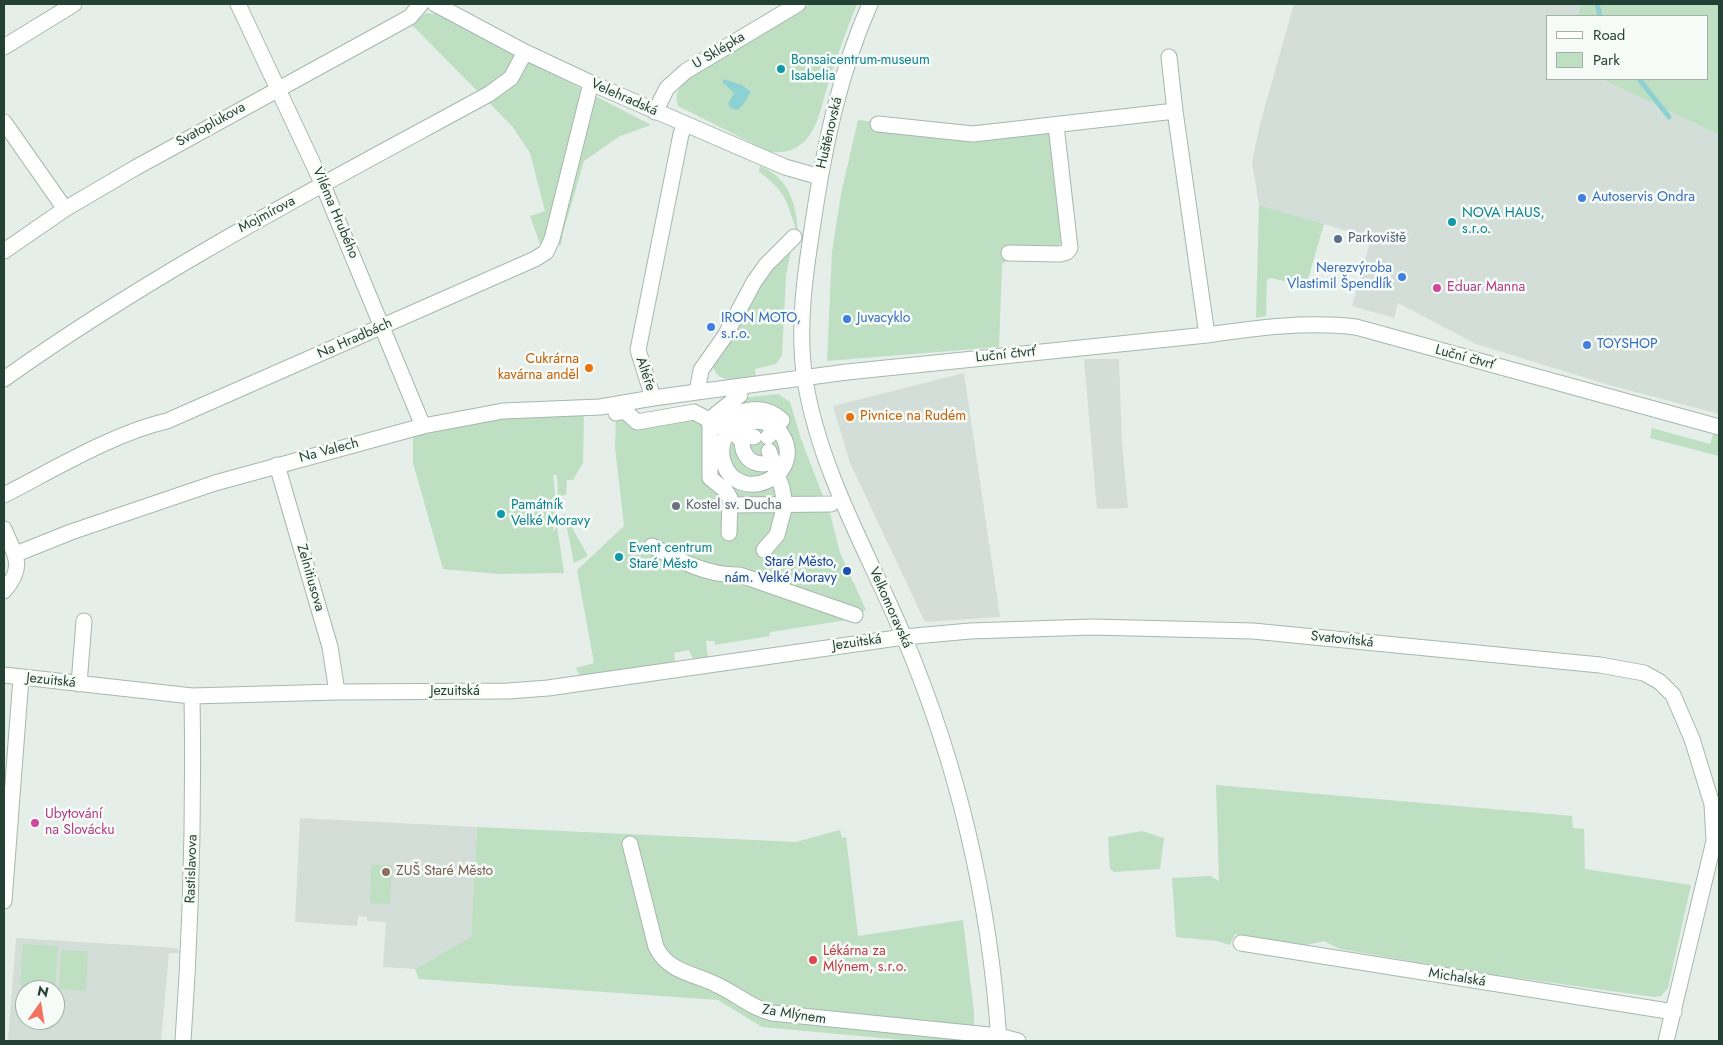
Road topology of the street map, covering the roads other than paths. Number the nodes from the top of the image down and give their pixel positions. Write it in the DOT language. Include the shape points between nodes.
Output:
graph roads {
  1 [pos="74,4"];
  2 [pos="238,4"];
  3 [pos="421,4"];
  4 [pos="435,4"];
  5 [pos="798,4"];
  6 [pos="870,4"];
  7 [pos="4,47"];
  8 [pos="525,52"];
  9 [pos="1169,57"];
  10 [pos="591,83"];
  11 [pos="278,88"];
  12 [pos="1175,110"];
  13 [pos="655,112"];
  14 [pos="4,122"];
  15 [pos="685,124"];
  16 [pos="878,124"];
  17 [pos="1056,125"];
  18 [pos="820,177"];
  19 [pos="323,185"];
  20 [pos="65,209"];
  21 [pos="794,237"];
  22 [pos="4,251"];
  23 [pos="1009,254"];
  24 [pos="384,326"];
  25 [pos="1207,335"];
  26 [pos="805,377"];
  27 [pos="4,379"];
  28 [pos="697,392"];
  29 [pos="740,395"];
  30 [pos="654,398"];
  31 [pos="616,413"];
  32 [pos="423,426"];
  33 [pos="1719,427"];
  34 [pos="748,437"];
  35 [pos="277,465"];
  36 [pos="776,476"];
  37 [pos="4,495"];
  38 [pos="831,504"];
  39 [pos="731,505"];
  40 [pos="785,505"];
  41 [pos="4,529"];
  42 [pos="729,533"];
  43 [pos="652,546"];
  44 [pos="764,550"];
  45 [pos="10,552"];
  46 [pos="4,591"];
  47 [pos="855,615"];
  48 [pos="84,621"];
  49 [pos="904,637"];
  50 [pos="4,675"];
  51 [pos="21,678"];
  52 [pos="79,684"];
  53 [pos="337,692"];
  54 [pos="192,696"];
  55 [pos="1713,785"];
  56 [pos="630,844"];
  57 [pos="4,901"];
  58 [pos="1241,943"];
  59 [pos="1674,1012"];
  60 [pos="999,1039"];
  61 [pos="183,1041"];
  62 [pos="1018,1041"];
  63 [pos="1666,1041"];
  1 -- 7 [label="street"];
  2 -- 11 [label="street, Viléma Hrubého"];
  3 -- 11 [label="street, Svatoplukova" via="410,17"];
  4 -- 8 [label="street, Velehradská"];
  5 -- 13 [label="street, U Sklépka" via="686,71 667,88"];
  6 -- 18 [label="street, Huštěnovská" via="844,75"];
  8 -- 10 [label="street, Velehradská"];
  8 -- 19 [label="street, Mojmírova" via="505,84"];
  9 -- 12 [label="street"];
  10 -- 13 [label="street, Velehradská"];
  10 -- 24 [label="street, Na Hradbách" via="546,252"];
  11 -- 19 [label="street, Viléma Hrubého"];
  11 -- 20 [label="street, Svatoplukova"];
  12 -- 17 [label="street"];
  12 -- 25 [label="street"];
  13 -- 15 [label="street, Velehradská"];
  14 -- 20 [label="street"];
  15 -- 18 [label="street, Velehradská" via="785,167"];
  15 -- 30 [label="street, Altéře" via="638,350"];
  16 -- 17 [label="street" via="973,134"];
  17 -- 23 [label="street" via="1070,248 1060,254"];
  18 -- 26 [label="street, Velkomoravská" via="803,309"];
  19 -- 24 [label="street, Viléma Hrubého"];
  19 -- 27 [label="street, Mojmírova" via="120,300"];
  20 -- 22 [label="street, Svatoplukova"];
  21 -- 28 [label="street" via="754,282 726,336 701,370"];
  24 -- 32 [label="street, Viléma Hrubého"];
  24 -- 37 [label="street, Na Hradbách" via="104,445"];
  25 -- 26 [label="street, Luční čtvrť"];
  25 -- 33 [label="street, Luční čtvrť" via="1262,327 1356,327"];
  26 -- 28 [label="street, Luční čtvrť"];
  26 -- 49 [label="street, Velkomoravská" via="813,419 830,470"];
  28 -- 30 [label="street, Altéře"];
  29 -- 34 [label="street"];
  30 -- 32 [label="street, Na Valech" via="600,407 503,410"];
  31 -- 34 [label="street" via="626,411 637,422 694,412"];
  32 -- 35 [label="street, Na Valech"];
  34 -- 36 [label="street" via="772,455"];
  34 -- 36 [label="street" via="784,438 787,451 784,465"];
  34 -- 36 [label="street" via="723,442 725,466 744,483 756,484"];
  34 -- 39 [label="street" via="710,478 725,490"];
  35 -- 45 [label="street, Na Valech" via="215,482"];
  35 -- 53 [label="street, Zelnitiusova" via="328,641"];
  36 -- 40 [label="street"];
  38 -- 40 [label="street"];
  39 -- 40 [label="street"];
  39 -- 42 [label="street"];
  40 -- 44 [label="street" via="777,535"];
  41 -- 45 [label="street"];
  43 -- 47 [label="street" via="686,564 723,576 740,575"];
  45 -- 46 [label="street" via="18,562 16,574"];
  48 -- 52 [label="street"];
  49 -- 53 [label="street, Jezuitská" via="508,692"];
  49 -- 55 [label="street, Svatovítská" via="1092,627 1223,629 1622,668 1652,677 1673,695"];
  49 -- 60 [label="street, Velkomoravská" via="940,734 969,838 982,900"];
  50 -- 51 [label="street, Jezuitská"];
  51 -- 52 [label="street, Jezuitská"];
  51 -- 57 [label="street"];
  52 -- 54 [label="street, Jezuitská"];
  53 -- 54 [label="street, Jezuitská"];
  54 -- 61 [label="street, Rastislavova" via="193,822"];
  55 -- 59 [label="street" via="1714,841"];
  56 -- 60 [label="street, Za Mlýnem" via="656,947 664,960 680,971 717,984 754,1008 772,1013"];
  58 -- 59 [label="street, Michalská"];
  59 -- 63 [label="street"];
  60 -- 62 [label="street, Za Mlýnem"];
}
